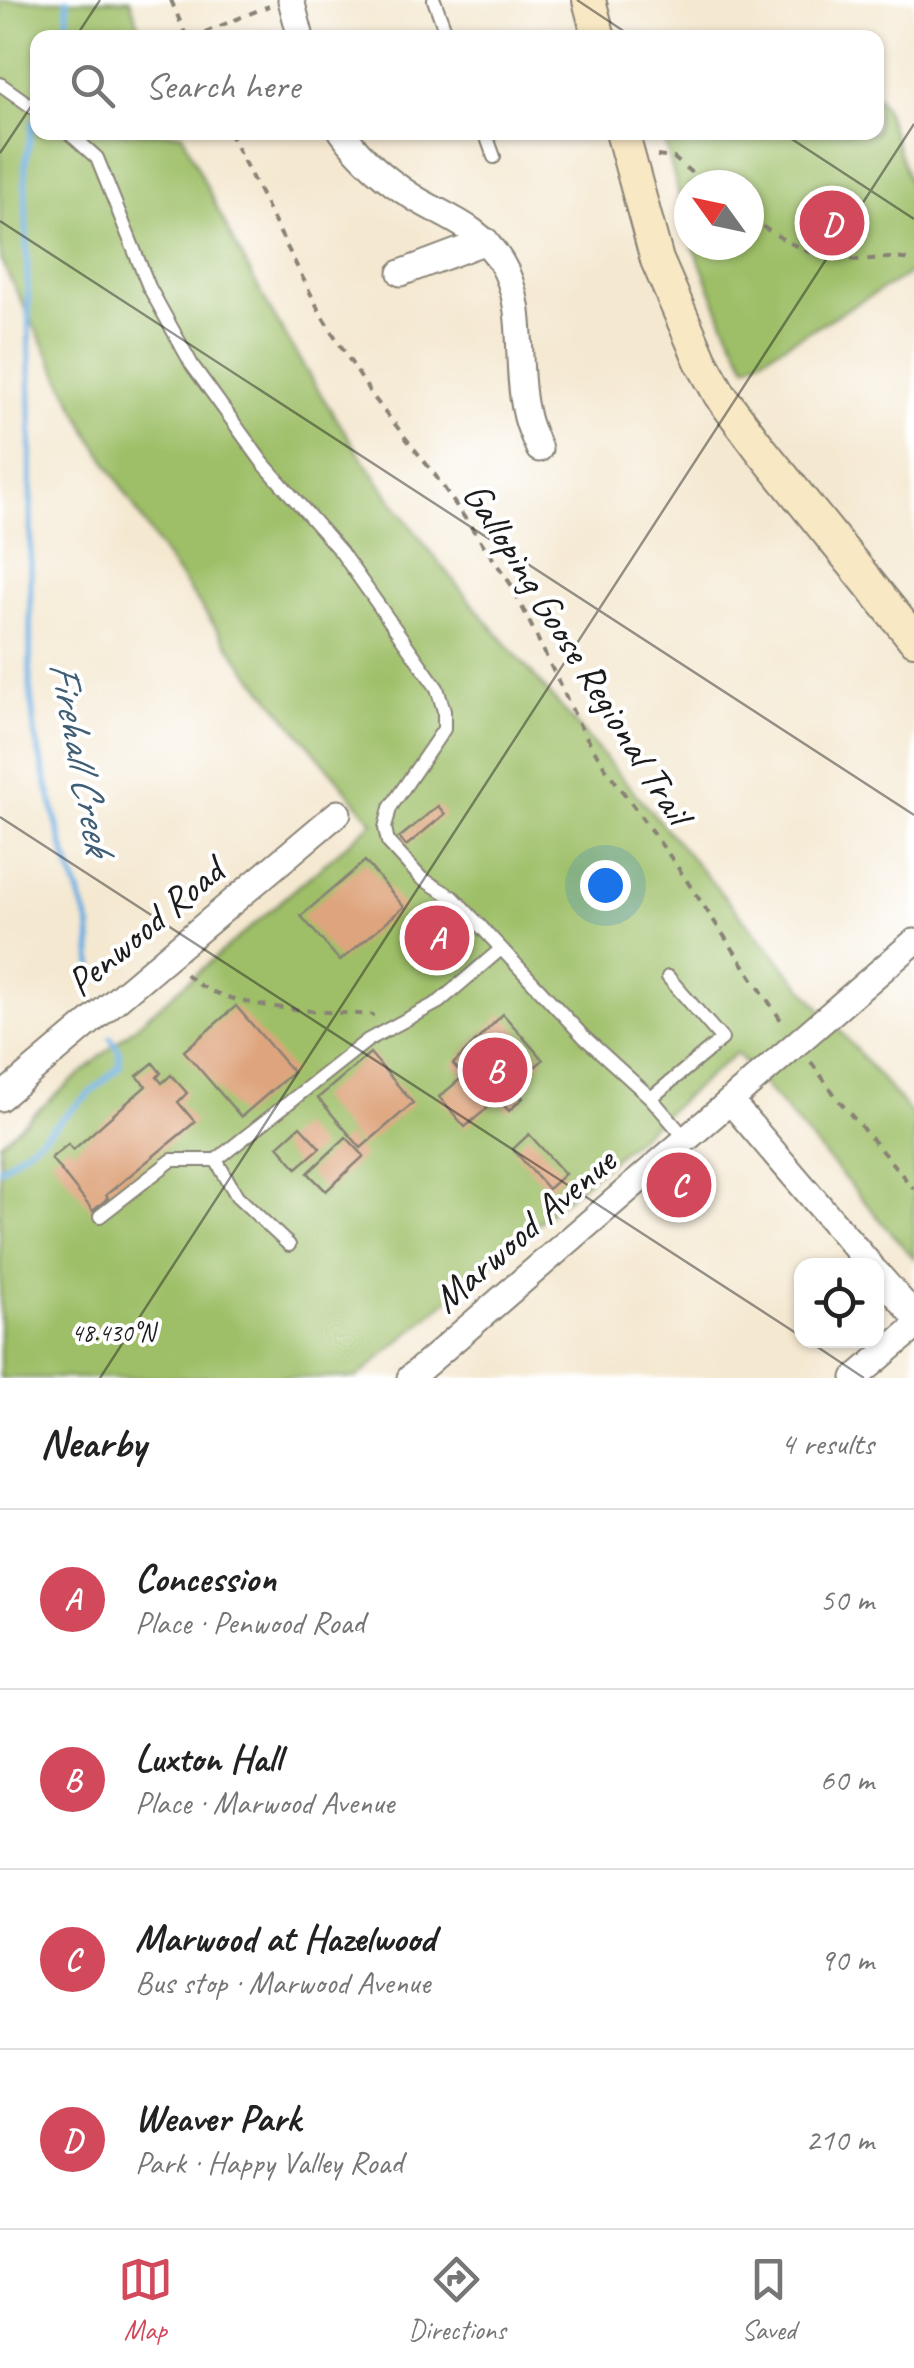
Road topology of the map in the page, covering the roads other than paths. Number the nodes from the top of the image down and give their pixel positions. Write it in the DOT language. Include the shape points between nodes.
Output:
graph roads {
  1 [pos="434,0"];
  2 [pos="590,0"];
  3 [pos="280,3"];
  4 [pos="296,30"];
  5 [pos="445,30"];
  6 [pos="597,30"];
  7 [pos="0,84"];
  8 [pos="30,105"];
  9 [pos="77,140"];
  10 [pos="348,140"];
  11 [pos="488,140"];
  12 [pos="625,143"];
  13 [pos="494,157"];
  14 [pos="486,241"];
  15 [pos="401,273"];
  16 [pos="539,449"];
  17 [pos="914,639"];
  18 [pos="338,813"];
  19 [pos="913,944"];
  20 [pos="501,949"];
  21 [pos="668,977"];
  22 [pos="0,1098"];
  23 [pos="651,1098"];
  24 [pos="730,1101"];
  25 [pos="686,1139"];
  26 [pos="216,1160"];
  27 [pos="100,1216"];
  28 [pos="290,1246"];
  29 [pos="864,1258"];
  30 [pos="884,1281"];
  31 [pos="914,1315"];
  32 [pos="914,1328"];
  33 [pos="410,1378"];
  34 [pos="855,1378"];
  1 -- 5 [label="lane"];
  2 -- 6 [label="main road"];
  3 -- 4 [label="street"];
  7 -- 8 [label="lane"];
  9 -- 20 [label="lane" via="96,158 149,287 192,366 263,464 341,552 437,688 444,730 390,808 388,842"];
  10 -- 14 [label="street" via="378,173"];
  11 -- 13 [label="lane"];
  12 -- 17 [label="main road" via="657,260 720,395"];
  14 -- 15 [label="street"];
  14 -- 16 [label="street" via="511,280 526,413"];
  18 -- 22 [label="street, Penwood Road"];
  19 -- 24 [label="street, Marwood Avenue"];
  20 -- 23 [label="lane"];
  20 -- 26 [label="lane" via="439,1002 368,1040"];
  21 -- 23 [label="lane" via="722,1039"];
  23 -- 25 [label="lane"];
  24 -- 25 [label="street, Marwood Avenue"];
  24 -- 29 [label="street"];
  25 -- 33 [label="street, Marwood Avenue"];
  26 -- 27 [label="lane" via="172,1160"];
  26 -- 28 [label="lane" via="237,1196"];
  30 -- 31 [label="street"];
  32 -- 34 [label="street"];
}
